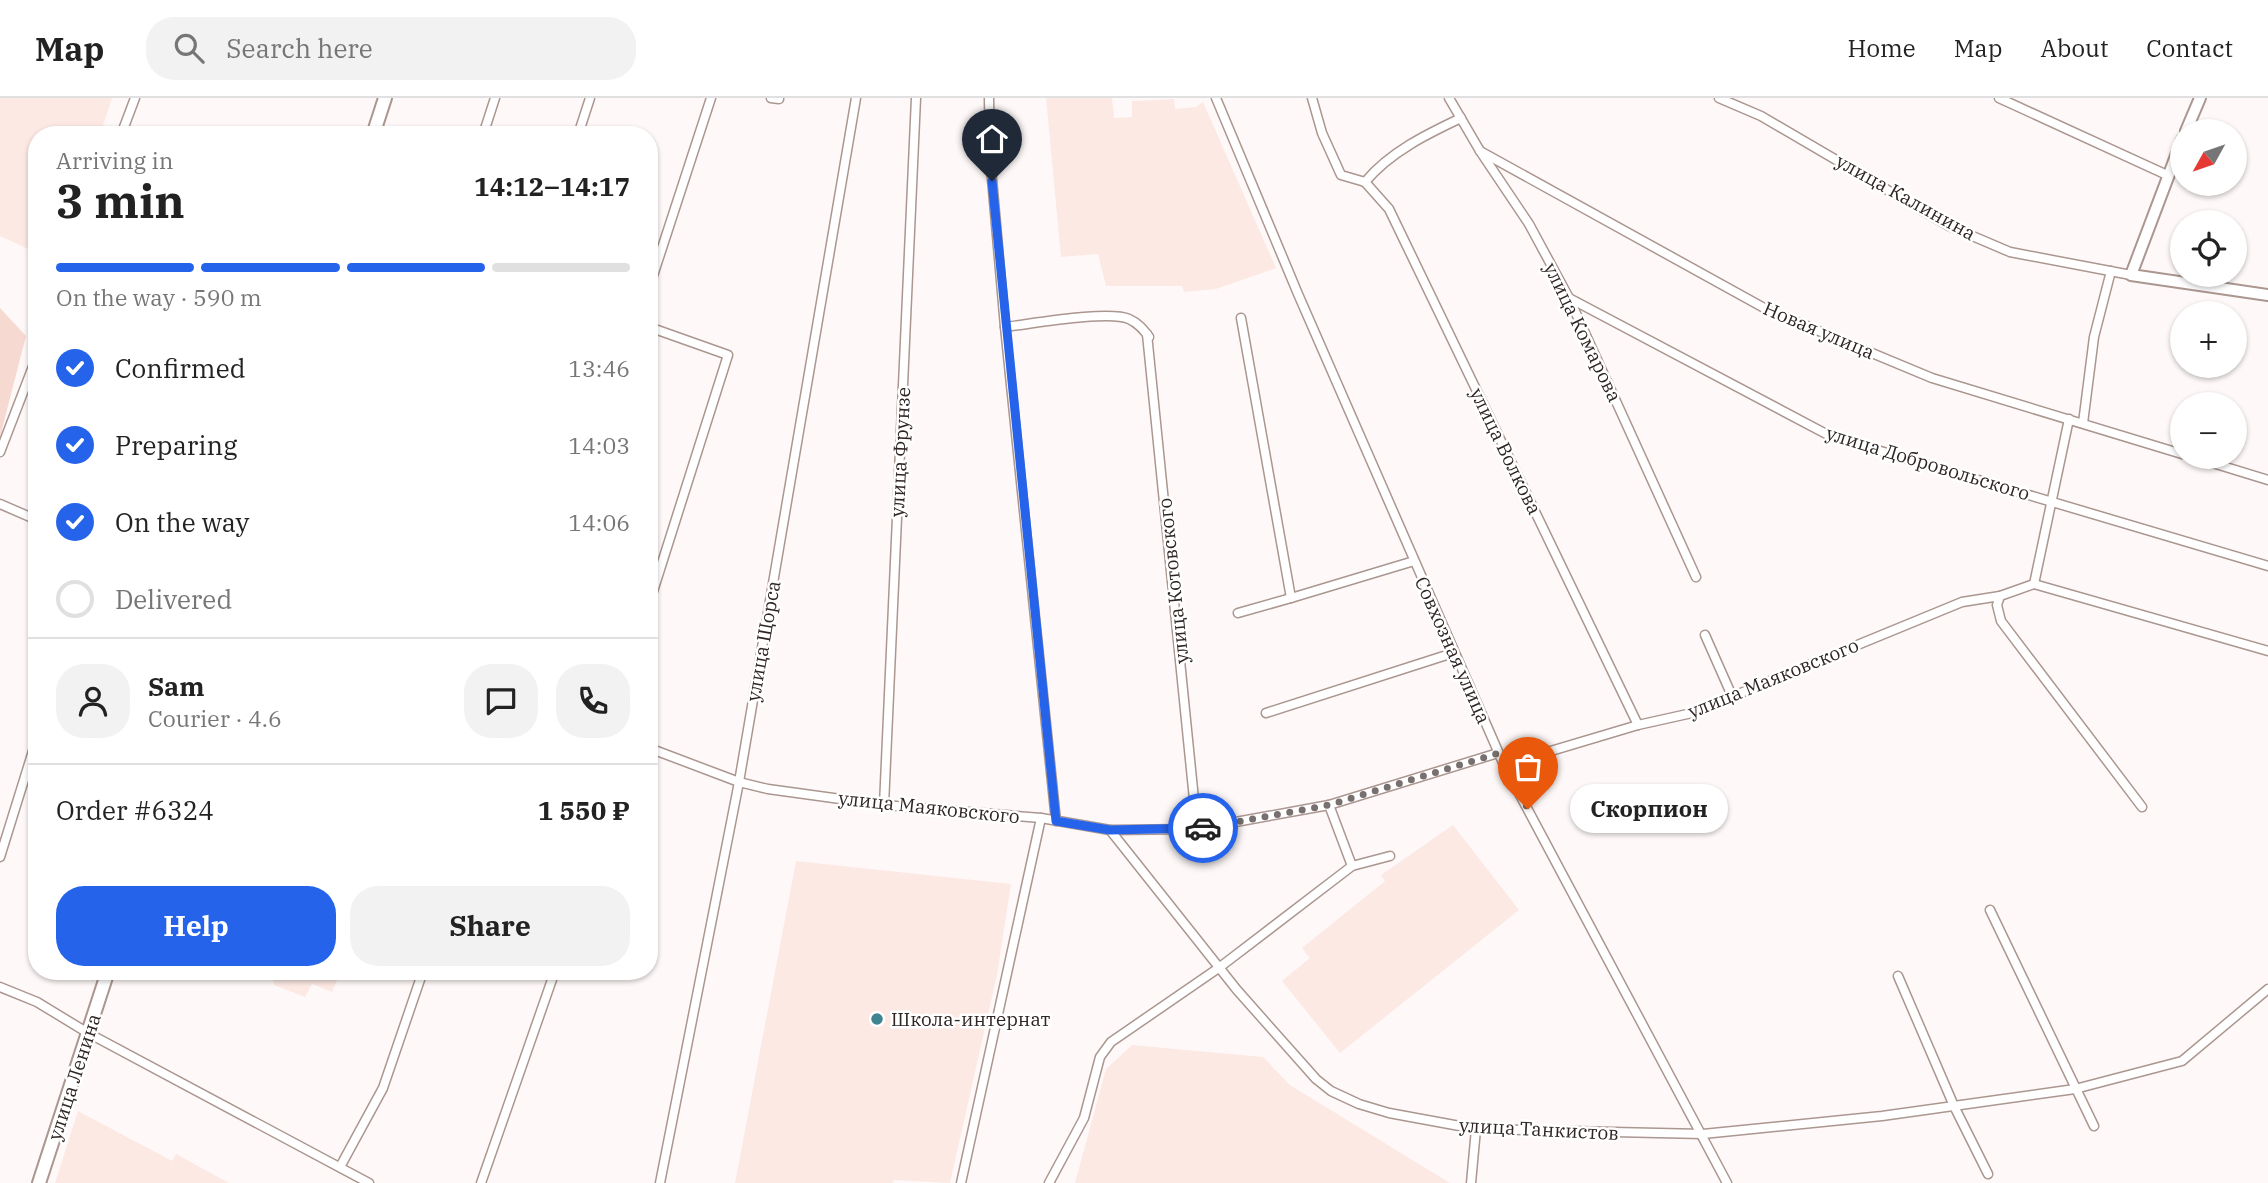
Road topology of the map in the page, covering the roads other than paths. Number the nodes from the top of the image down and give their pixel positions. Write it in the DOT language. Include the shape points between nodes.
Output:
graph roads {
  1 [pos="135,98"];
  2 [pos="385,98"];
  3 [pos="495,98"];
  4 [pos="590,98"];
  5 [pos="711,98"];
  6 [pos="856,98"];
  7 [pos="916,98"];
  8 [pos="989,98"];
  9 [pos="1216,98"];
  10 [pos="1312,98"];
  11 [pos="1449,98"];
  12 [pos="1719,98"];
  13 [pos="1999,98"];
  14 [pos="2200,98"];
  15 [pos="1461,118"];
  16 [pos="2191,119"];
  17 [pos="124,126"];
  18 [pos="376,126"];
  19 [pos="486,126"];
  20 [pos="581,126"];
  21 [pos="1479,151"];
  22 [pos="2170,170"];
  23 [pos="2168,175"];
  24 [pos="1365,181"];
  25 [pos="658,260"];
  26 [pos="2111,271"];
  27 [pos="2131,275"];
  28 [pos="2268,295"];
  29 [pos="1569,298"];
  30 [pos="1241,318"];
  31 [pos="1005,327"];
  32 [pos="658,330"];
  33 [pos="28,379"];
  34 [pos="2068,419"];
  35 [pos="2082,423"];
  36 [pos="2170,450"];
  37 [pos="0,452"];
  38 [pos="2232,469"];
  39 [pos="2268,480"];
  40 [pos="2052,502"];
  41 [pos="0,504"];
  42 [pos="28,516"];
  43 [pos="1414,561"];
  44 [pos="2268,566"];
  45 [pos="658,576"];
  46 [pos="1696,577"];
  47 [pos="2034,584"];
  48 [pos="2000,596"];
  49 [pos="1291,598"];
  50 [pos="1238,612"];
  51 [pos="1705,635"];
  52 [pos="2268,651"];
  53 [pos="1453,653"];
  54 [pos="1732,696"];
  55 [pos="1266,713"];
  56 [pos="1638,725"];
  57 [pos="658,751"];
  58 [pos="1499,753"];
  59 [pos="1504,765"];
  60 [pos="28,767"];
  61 [pos="739,782"];
  62 [pos="884,805"];
  63 [pos="1329,805"];
  64 [pos="2141,807"];
  65 [pos="1041,818"];
  66 [pos="1056,821"];
  67 [pos="1197,829"];
  68 [pos="1110,830"];
  69 [pos="1390,856"];
  70 [pos="0,857"];
  71 [pos="1352,866"];
  72 [pos="1990,910"];
  73 [pos="1220,967"];
  74 [pos="1898,976"];
  75 [pos="105,980"];
  76 [pos="420,980"];
  77 [pos="552,980"];
  78 [pos="0,987"];
  79 [pos="2268,989"];
  80 [pos="88,1033"];
  81 [pos="2075,1089"];
  82 [pos="1954,1106"];
  83 [pos="2094,1126"];
  84 [pos="1476,1129"];
  85 [pos="1703,1133"];
  86 [pos="340,1167"];
  87 [pos="1988,1174"];
  88 [pos="39,1183"];
  89 [pos="369,1183"];
  90 [pos="481,1183"];
  91 [pos="660,1183"];
  92 [pos="961,1183"];
  93 [pos="1049,1183"];
  94 [pos="1471,1183"];
  95 [pos="1727,1183"];
  1 -- 17 [label="street"];
  2 -- 18 [label="main road"];
  3 -- 19 [label="street"];
  4 -- 20 [label="street"];
  5 -- 25 [label="street"];
  6 -- 61 [label="street, улица Щорса"];
  7 -- 62 [label="street, улица Фрунзе"];
  8 -- 31 [label="street"];
  9 -- 43 [label="street, Совхозная улица"];
  10 -- 24 [label="street, улица Волкова" via="1341,175"];
  11 -- 15 [label="street, улица Комарова"];
  12 -- 26 [label="street, улица Калинина" via="1761,116 1949,226 2010,252"];
  13 -- 23 [label="street"];
  14 -- 16 [label="street"];
  15 -- 21 [label="street, улица Комарова"];
  15 -- 24 [label="street" via="1426,134"];
  21 -- 29 [label="street, улица Комарова" via="1529,224"];
  21 -- 34 [label="street, Новая улица" via="1766,309 1932,378"];
  22 -- 23 [label="street"];
  23 -- 27 [label="street"];
  24 -- 56 [label="street, улица Волкова" via="1390,209"];
  26 -- 27 [label="street, улица Калинина"];
  26 -- 35 [label="street"];
  27 -- 28 [label="street, улица Калинина"];
  29 -- 40 [label="street, улица Добровольского" via="1830,436"];
  29 -- 46 [label="street, улица Комарова"];
  30 -- 49 [label="street"];
  31 -- 66 [label="street"];
  31 -- 67 [label="street, улица Котовского" via="1104,315 1127,317 1148,335"];
  32 -- 45 [label="street" via="728,355"];
  33 -- 37 [label="street"];
  34 -- 35 [label="street, Новая улица"];
  34 -- 40 [label="street"];
  35 -- 36 [label="street, Новая улица"];
  38 -- 39 [label="street"];
  40 -- 44 [label="street, улица Добровольского"];
  40 -- 47 [label="street"];
  41 -- 42 [label="street"];
  43 -- 49 [label="street"];
  43 -- 53 [label="street, Совхозная улица"];
  47 -- 48 [label="street, улица Маяковского"];
  47 -- 52 [label="street"];
  48 -- 54 [label="street, улица Маяковского" via="1962,602"];
  48 -- 64 [label="street" via="2001,621"];
  49 -- 50 [label="street"];
  51 -- 54 [label="street"];
  53 -- 55 [label="street"];
  53 -- 58 [label="street, Совхозная улица"];
  54 -- 56 [label="street, улица Маяковского" via="1692,713"];
  56 -- 59 [label="street, улица Маяковского"];
  57 -- 61 [label="street, улица Маяковского"];
  58 -- 59 [label="street, Совхозная улица"];
  58 -- 63 [label="street, улица Маяковского"];
  59 -- 85 [label="street, Совхозная улица"];
  60 -- 70 [label="street"];
  61 -- 62 [label="street, улица Маяковского"];
  61 -- 91 [label="street, улица Щорса"];
  62 -- 65 [label="street, улица Маяковского"];
  63 -- 67 [label="street, улица Маяковского"];
  63 -- 71 [label="street"];
  65 -- 66 [label="street, улица Маяковского"];
  65 -- 92 [label="street"];
  66 -- 68 [label="street, улица Маяковского"];
  67 -- 68 [label="street, улица Маяковского"];
  68 -- 73 [label="street, улица Танкистов"];
  69 -- 71 [label="street"];
  71 -- 73 [label="street"];
  72 -- 81 [label="street"];
  73 -- 84 [label="street, улица Танкистов" via="1291,1055 1331,1091 1389,1113"];
  73 -- 93 [label="street" via="1105,1049 1084,1118"];
  74 -- 82 [label="street"];
  75 -- 80 [label="main road, улица Ленина"];
  76 -- 86 [label="street" via="383,1088"];
  77 -- 90 [label="street"];
  78 -- 80 [label="street" via="37,1002"];
  79 -- 81 [label="street, улица Танкистов" via="2182,1061"];
  80 -- 86 [label="street"];
  80 -- 88 [label="main road, улица Ленина"];
  81 -- 82 [label="street, улица Танкистов"];
  81 -- 83 [label="street"];
  82 -- 85 [label="street, улица Танкистов"];
  82 -- 87 [label="street"];
  84 -- 85 [label="street, улица Танкистов"];
  84 -- 94 [label="street"];
  85 -- 95 [label="street, Совхозная улица"];
  86 -- 89 [label="street"];
}
